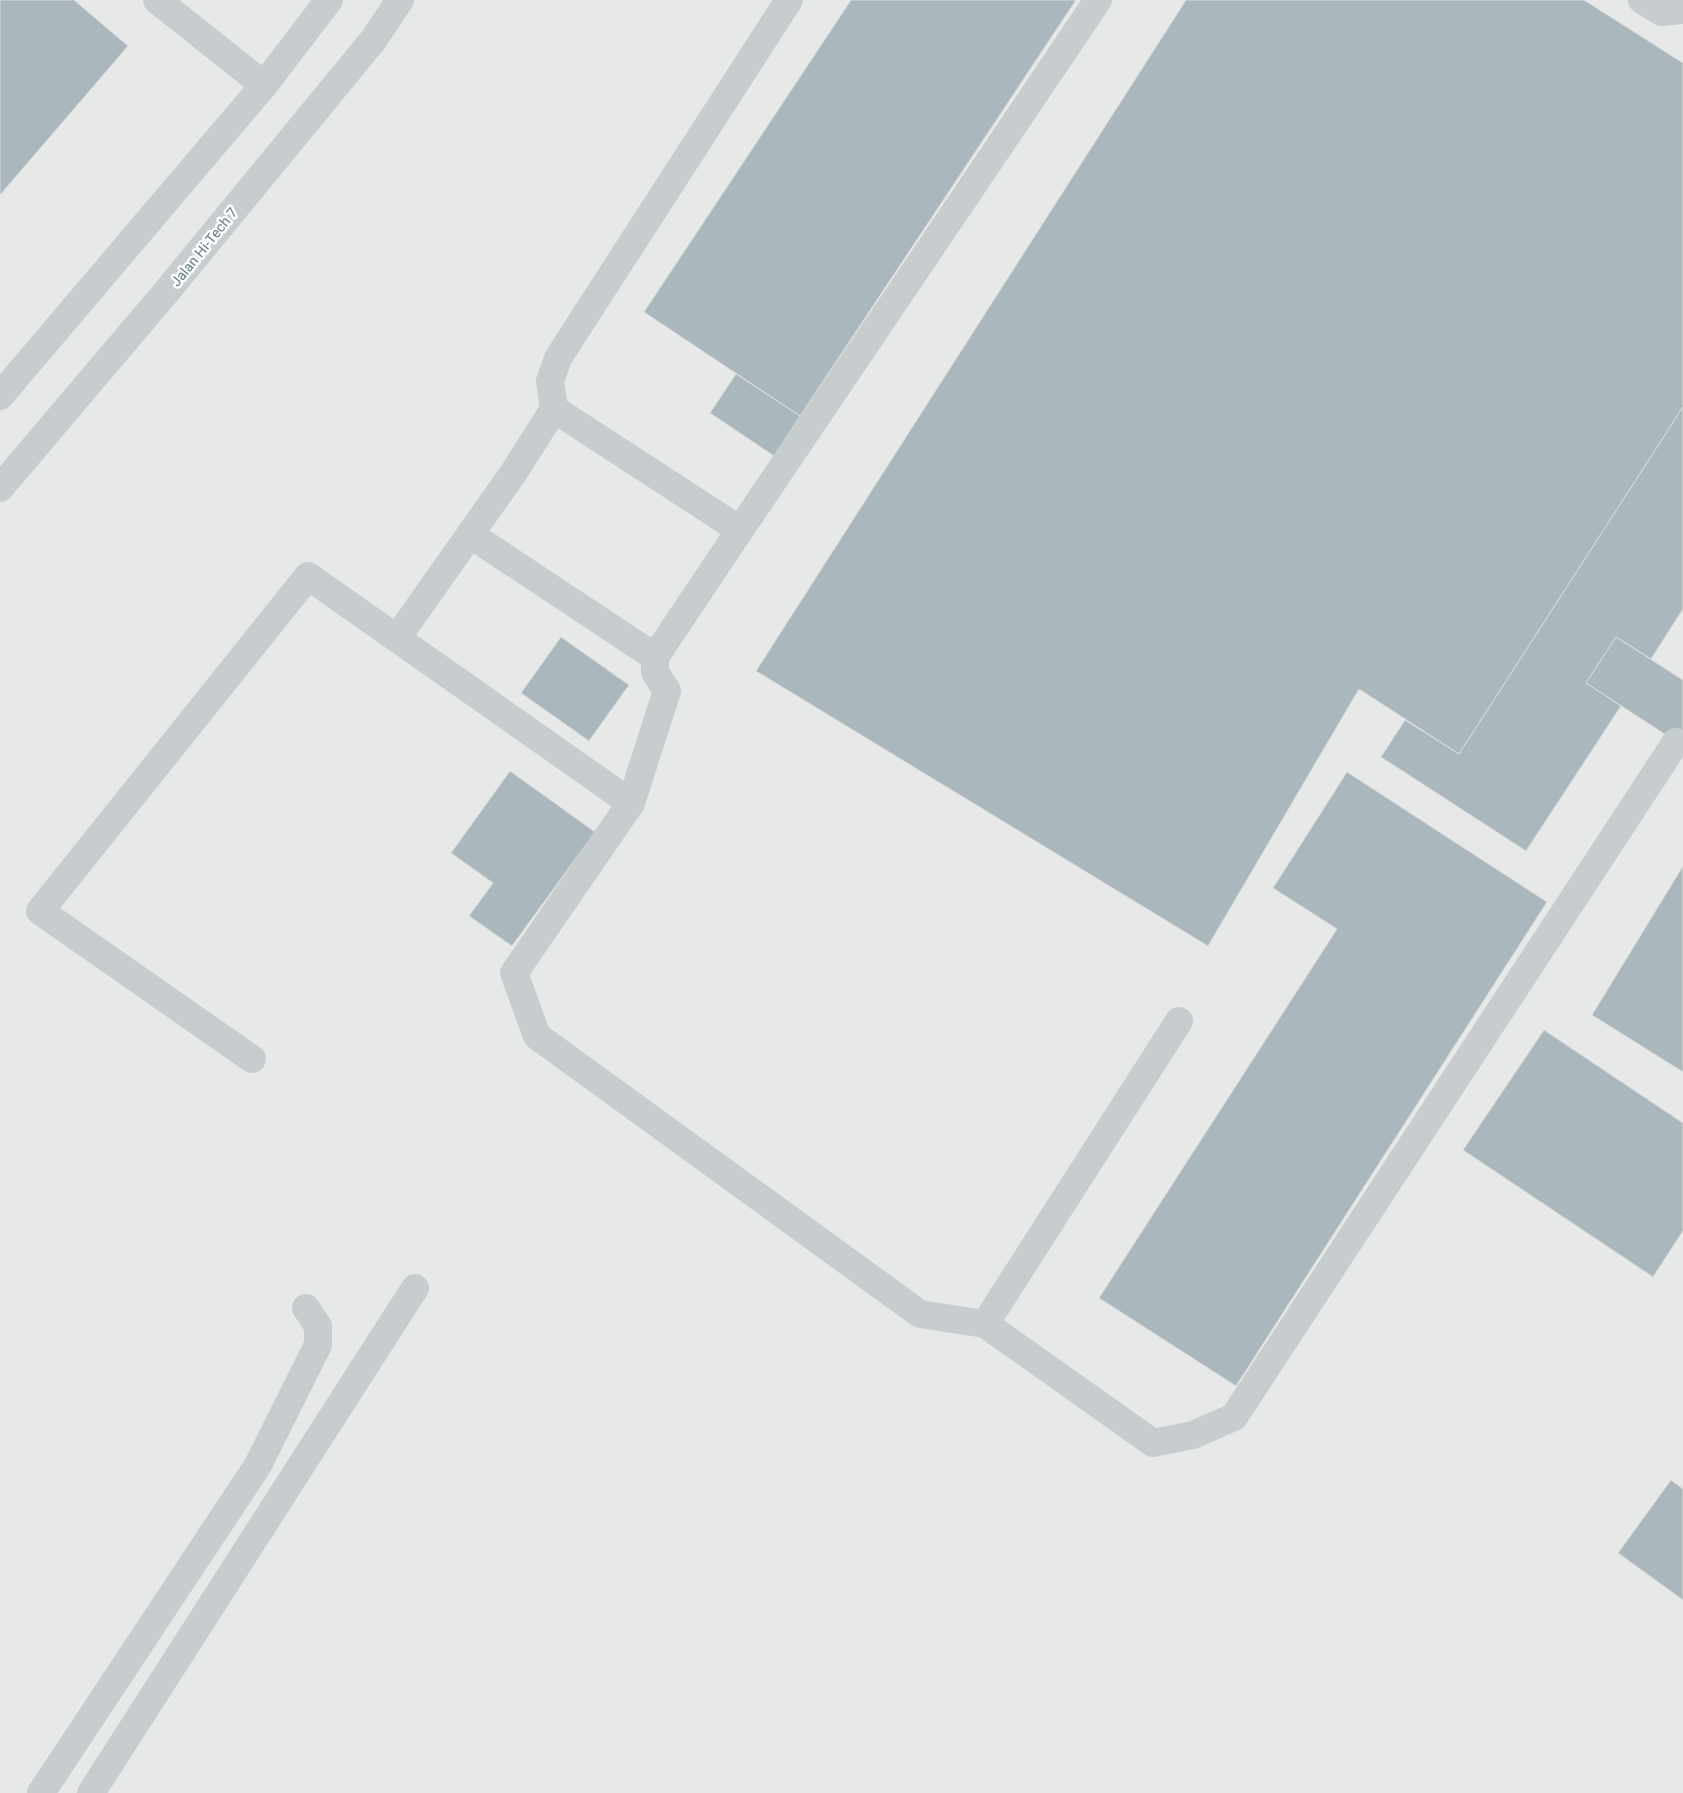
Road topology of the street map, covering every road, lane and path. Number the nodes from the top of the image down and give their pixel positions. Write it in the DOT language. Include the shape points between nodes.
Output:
graph roads {
  1 [pos="157,0"];
  2 [pos="329,0"];
  3 [pos="400,0"];
  4 [pos="789,0"];
  5 [pos="1098,0"];
  6 [pos="1642,0"];
  7 [pos="1683,10"];
  8 [pos="264,85"];
  9 [pos="0,396"];
  10 [pos="554,409"];
  11 [pos="0,488"];
  12 [pos="740,530"];
  13 [pos="471,534"];
  14 [pos="397,638"];
  15 [pos="655,657"];
  16 [pos="1676,742"];
  17 [pos="630,803"];
  18 [pos="1179,1021"];
  19 [pos="252,1059"];
  20 [pos="415,1288"];
  21 [pos="306,1308"];
  22 [pos="985,1324"];
  23 [pos="41,1793"];
  24 [pos="92,1793"];
  1 -- 8 [label="street"];
  2 -- 8 [label="street"];
  3 -- 11 [label="street, Jalan Hi-Tech 7" via="374,39"];
  4 -- 10 [label="street" via="558,358 550,380"];
  5 -- 12 [label="street"];
  6 -- 7 [label="street" via="1662,12"];
  8 -- 9 [label="street"];
  10 -- 12 [label="street"];
  10 -- 13 [label="street"];
  12 -- 15 [label="street"];
  13 -- 14 [label="street"];
  13 -- 15 [label="street"];
  14 -- 17 [label="street"];
  14 -- 19 [label="street" via="308,576 40,911"];
  15 -- 17 [label="street" via="655,672 667,691"];
  16 -- 22 [label="street" via="1234,1417 1193,1435 1153,1443"];
  17 -- 22 [label="street" via="514,973 537,1036 920,1314"];
  18 -- 22 [label="street"];
  20 -- 24 [label="street"];
  21 -- 23 [label="street" via="318,1326 318,1345 258,1465"];
}
